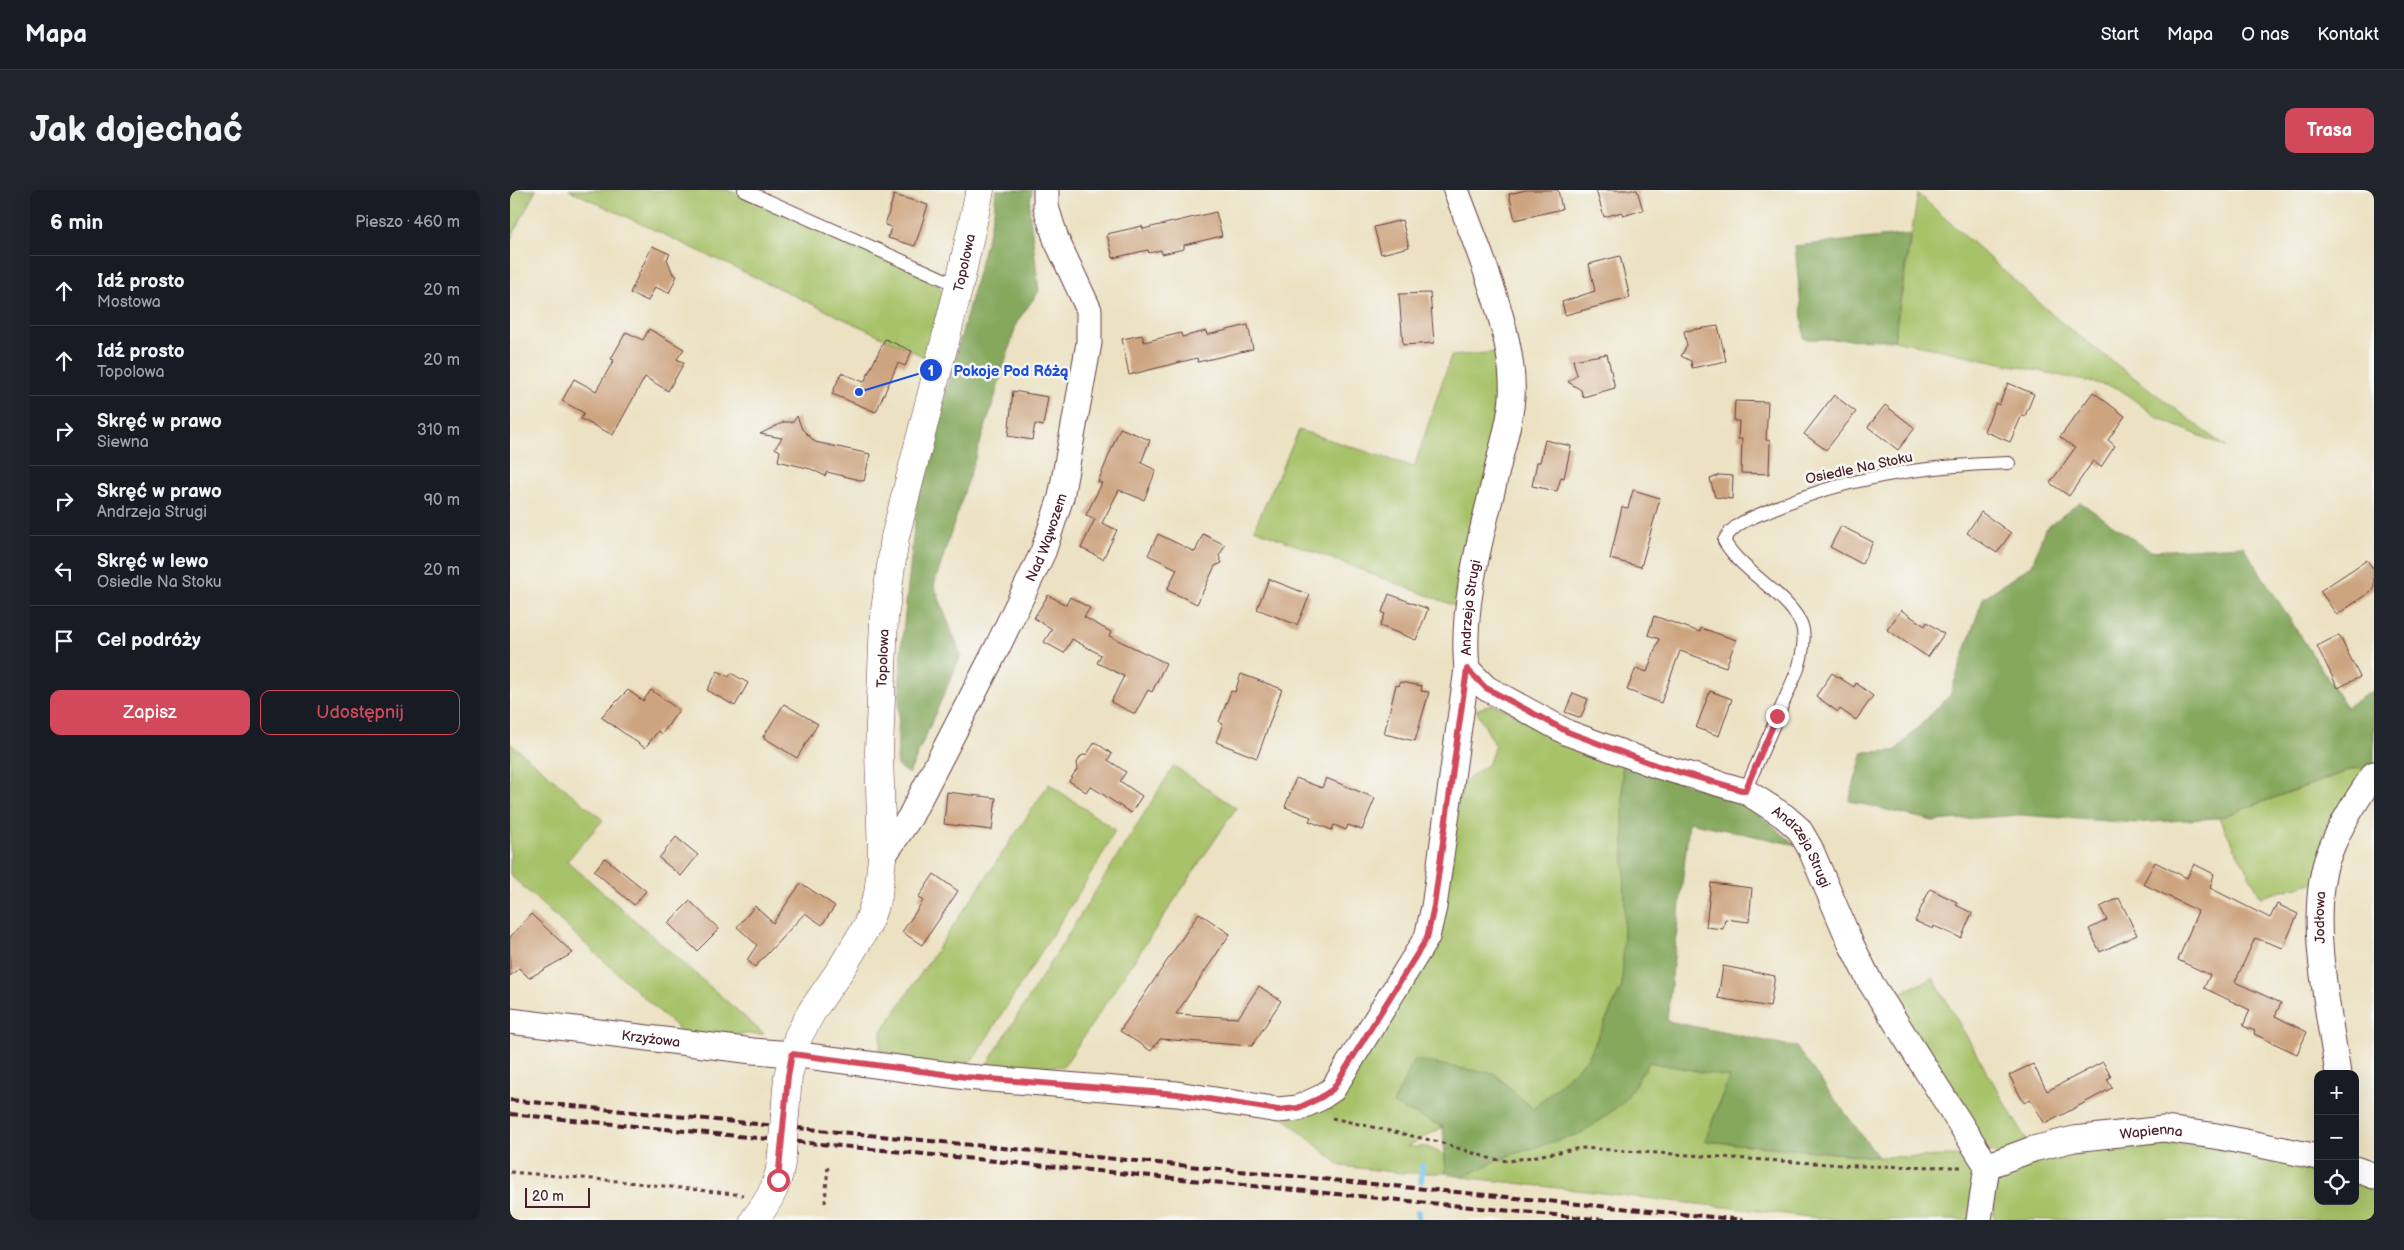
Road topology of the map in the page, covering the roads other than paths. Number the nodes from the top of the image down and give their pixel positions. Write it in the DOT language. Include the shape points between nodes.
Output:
graph roads {
  1 [pos="744,190"];
  2 [pos="980,190"];
  3 [pos="1046,190"];
  4 [pos="1456,190"];
  5 [pos="959,286"];
  6 [pos="2009,463"];
  7 [pos="1467,669"];
  8 [pos="2374,774"];
  9 [pos="1745,791"];
  10 [pos="882,858"];
  11 [pos="510,1022"];
  12 [pos="792,1054"];
  13 [pos="2337,1070"];
  14 [pos="2314,1156"];
  15 [pos="1987,1166"];
  16 [pos="2359,1170"];
  17 [pos="2374,1176"];
  18 [pos="753,1208"];
  19 [pos="1979,1220"];
  1 -- 5 [label="lane"];
  2 -- 5 [label="street, Topolowa"];
  3 -- 10 [label="street, Nad Wąwozem" via="1046,207 1056,240 1089,310 1089,343 1062,497 1043,552 997,648 910,817"];
  4 -- 7 [label="street, Andrzeja Strugi" via="1496,301 1510,357 1512,397 1470,601 1465,648"];
  5 -- 10 [label="street, Topolowa" via="895,537 886,600 879,752"];
  6 -- 9 [label="lane, Osiedle Na Stoku" via="1908,470 1807,493 1741,522 1729,531 1724,541 1733,556 1787,606 1801,625 1803,648 1798,669"];
  7 -- 9 [label="street, Andrzeja Strugi" via="1486,688 1568,732 1658,766"];
  7 -- 12 [label="street, Krzyżowa" via="1427,938 1333,1089 1320,1098 1298,1108 1278,1110 1177,1094 966,1077"];
  8 -- 13 [label="street, Jodłowa" via="2346,816 2329,854 2318,896 2324,986"];
  9 -- 15 [label="street, Andrzeja Strugi" via="1799,829 1869,980"];
  10 -- 12 [label="street, Topolowa" via="878,894 867,926 812,1011"];
  11 -- 12 [label="street, Krzyżowa"];
  12 -- 18 [label="street, Topolowa, bridge" via="778,1180 766,1205"];
  14 -- 15 [label="street, Wapienna" via="2164,1129 2074,1139 2033,1149"];
  15 -- 19 [label="street"];
  16 -- 17 [label="street"];
}
